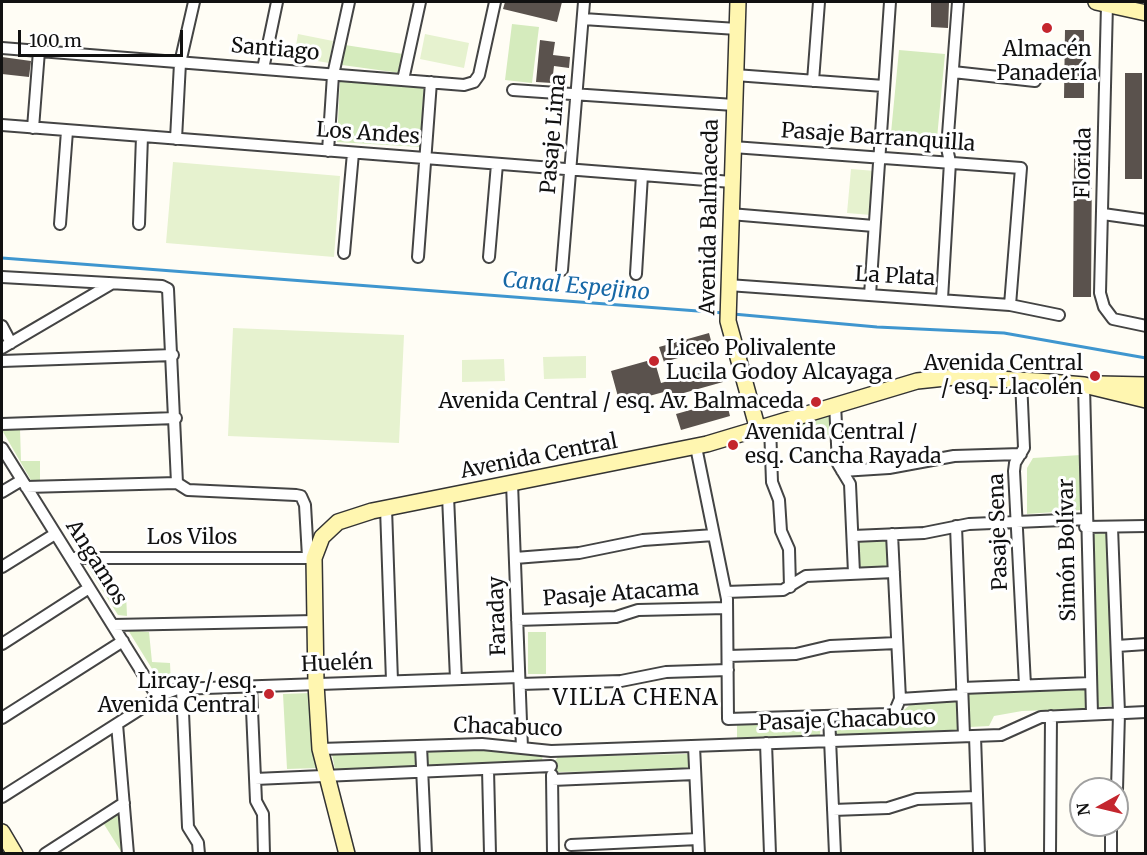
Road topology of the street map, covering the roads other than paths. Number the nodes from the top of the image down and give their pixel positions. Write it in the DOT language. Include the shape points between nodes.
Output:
graph roads {
  1 [pos="194,2"];
  2 [pos="277,2"];
  3 [pos="349,2"];
  4 [pos="420,2"];
  5 [pos="495,2"];
  6 [pos="585,2"];
  7 [pos="738,2"];
  8 [pos="819,2"];
  9 [pos="890,2"];
  10 [pos="958,2"];
  11 [pos="1101,3"];
  12 [pos="1146,13"];
  13 [pos="583,19"];
  14 [pos="737,29"];
  15 [pos="2,48"];
  16 [pos="39,51"];
  17 [pos="180,63"];
  18 [pos="263,69"];
  19 [pos="952,72"];
  20 [pos="333,75"];
  21 [pos="735,75"];
  22 [pos="403,80"];
  23 [pos="813,81"];
  24 [pos="1035,81"];
  25 [pos="431,82"];
  26 [pos="884,86"];
  27 [pos="513,90"];
  28 [pos="576,94"];
  29 [pos="734,105"];
  30 [pos="2,125"];
  31 [pos="33,128"];
  32 [pos="68,131"];
  33 [pos="142,136"];
  34 [pos="176,139"];
  35 [pos="733,147"];
  36 [pos="328,151"];
  37 [pos="353,153"];
  38 [pos="879,157"];
  39 [pos="425,158"];
  40 [pos="950,162"];
  41 [pos="497,164"];
  42 [pos="570,170"];
  43 [pos="642,175"];
  44 [pos="732,182"];
  45 [pos="730,214"];
  46 [pos="1103,214"];
  47 [pos="1146,220"];
  48 [pos="60,224"];
  49 [pos="139,224"];
  50 [pos="874,226"];
  51 [pos="344,253"];
  52 [pos="418,257"];
  53 [pos="489,257"];
  54 [pos="562,270"];
  55 [pos="636,274"];
  56 [pos="2,276"];
  57 [pos="111,284"];
  58 [pos="728,285"];
  59 [pos="870,295"];
  60 [pos="942,299"];
  61 [pos="1010,305"];
  62 [pos="1059,315"];
  63 [pos="2,326"];
  64 [pos="1146,326"];
  65 [pos="6,346"];
  66 [pos="173,355"];
  67 [pos="2,361"];
  68 [pos="1021,380"];
  69 [pos="1084,385"];
  70 [pos="1146,385"];
  71 [pos="1146,400"];
  72 [pos="835,404"];
  73 [pos="176,418"];
  74 [pos="2,424"];
  75 [pos="764,428"];
  76 [pos="696,447"];
  77 [pos="2,448"];
  78 [pos="1021,454"];
  79 [pos="842,471"];
  80 [pos="177,483"];
  81 [pos="512,483"];
  82 [pos="24,484"];
  83 [pos="2,492"];
  84 [pos="448,496"];
  85 [pos="386,508"];
  86 [pos="1018,521"];
  87 [pos="1086,523"];
  88 [pos="956,525"];
  89 [pos="1146,526"];
  90 [pos="1112,527"];
  91 [pos="55,534"];
  92 [pos="892,534"];
  93 [pos="714,535"];
  94 [pos="853,536"];
  95 [pos="71,558"];
  96 [pos="311,558"];
  97 [pos="515,558"];
  98 [pos="2,567"];
  99 [pos="894,572"];
  100 [pos="854,573"];
  101 [pos="790,587"];
  102 [pos="89,588"];
  103 [pos="726,592"];
  104 [pos="727,608"];
  105 [pos="517,620"];
  106 [pos="315,621"];
  107 [pos="112,625"];
  108 [pos="123,641"];
  109 [pos="897,643"];
  110 [pos="2,644"];
  111 [pos="1146,644"];
  112 [pos="1117,646"];
  113 [pos="728,656"];
  114 [pos="728,670"];
  115 [pos="456,679"];
  116 [pos="520,680"];
  117 [pos="392,681"];
  118 [pos="1091,683"];
  119 [pos="316,684"];
  120 [pos="1025,685"];
  121 [pos="251,687"];
  122 [pos="182,689"];
  123 [pos="962,691"];
  124 [pos="158,698"];
  125 [pos="900,699"];
  126 [pos="1119,712"];
  127 [pos="1146,712"];
  128 [pos="1092,714"];
  129 [pos="829,716"];
  130 [pos="1051,716"];
  131 [pos="2,718"];
  132 [pos="117,724"];
  133 [pos="969,736"];
  134 [pos="830,741"];
  135 [pos="766,743"];
  136 [pos="421,746"];
  137 [pos="694,746"];
  138 [pos="522,748"];
  139 [pos="320,749"];
  140 [pos="551,751"];
  141 [pos="551,766"];
  142 [pos="488,769"];
  143 [pos="422,771"];
  144 [pos="695,774"];
  145 [pos="326,776"];
  146 [pos="1117,777"];
  147 [pos="255,779"];
  148 [pos="552,780"];
  149 [pos="2,796"];
  150 [pos="977,797"];
  151 [pos="124,803"];
  152 [pos="833,810"];
  153 [pos="2,832"];
  154 [pos="1112,837"];
  155 [pos="698,839"];
  156 [pos="568,851"];
  157 [pos="15,854"];
  158 [pos="45,854"];
  159 [pos="128,854"];
  160 [pos="199,854"];
  161 [pos="264,854"];
  162 [pos="347,854"];
  163 [pos="426,854"];
  164 [pos="490,854"];
  165 [pos="553,854"];
  166 [pos="699,854"];
  167 [pos="770,854"];
  168 [pos="835,854"];
  169 [pos="979,854"];
  170 [pos="1050,854"];
  171 [pos="1111,854"];
  1 -- 17 [label="street"];
  2 -- 18 [label="street"];
  3 -- 20 [label="street"];
  4 -- 22 [label="street"];
  5 -- 25 [label="street, Santiago" via="479,75 474,82"];
  6 -- 13 [label="street, Pasaje Lima"];
  7 -- 14 [label="street, Avenida Balmaceda"];
  8 -- 23 [label="street"];
  9 -- 26 [label="street"];
  10 -- 19 [label="street"];
  11 -- 12 [label="street"];
  11 -- 46 [label="street, Florida"];
  13 -- 14 [label="street"];
  13 -- 28 [label="street, Pasaje Lima"];
  14 -- 21 [label="street, Avenida Balmaceda"];
  15 -- 16 [label="street, Santiago"];
  16 -- 17 [label="street, Santiago"];
  16 -- 31 [label="street"];
  17 -- 18 [label="street, Santiago"];
  17 -- 34 [label="street"];
  18 -- 20 [label="street, Santiago"];
  19 -- 24 [label="street"];
  19 -- 40 [label="street" via="946,148"];
  20 -- 22 [label="street, Santiago"];
  20 -- 36 [label="street"];
  21 -- 23 [label="street"];
  21 -- 29 [label="street, Avenida Balmaceda"];
  22 -- 25 [label="street, Santiago"];
  23 -- 26 [label="street"];
  25 -- 39 [label="street"];
  26 -- 38 [label="street"];
  27 -- 28 [label="street"];
  28 -- 29 [label="street"];
  28 -- 42 [label="street, Pasaje Lima"];
  29 -- 35 [label="street, Avenida Balmaceda"];
  30 -- 31 [label="street, Los Andes"];
  31 -- 32 [label="street, Los Andes"];
  32 -- 33 [label="street, Los Andes"];
  32 -- 48 [label="street"];
  33 -- 34 [label="street, Los Andes"];
  33 -- 49 [label="street"];
  34 -- 36 [label="street, Los Andes"];
  35 -- 38 [label="street, Pasaje Barranquilla"];
  35 -- 44 [label="street, Avenida Balmaceda"];
  36 -- 37 [label="street, Los Andes"];
  37 -- 39 [label="street, Los Andes"];
  37 -- 51 [label="street"];
  38 -- 40 [label="street, Pasaje Barranquilla"];
  38 -- 50 [label="street"];
  39 -- 41 [label="street, Los Andes"];
  39 -- 52 [label="street"];
  40 -- 60 [label="street"];
  40 -- 61 [label="street, Pasaje Barranquilla" via="1021,168"];
  41 -- 42 [label="street, Los Andes"];
  41 -- 53 [label="street"];
  42 -- 43 [label="street, Los Andes"];
  42 -- 54 [label="street, Pasaje Lima"];
  43 -- 44 [label="street, Los Andes"];
  43 -- 55 [label="street"];
  44 -- 45 [label="street, Avenida Balmaceda"];
  45 -- 50 [label="street"];
  45 -- 58 [label="street, Avenida Balmaceda"];
  46 -- 47 [label="street"];
  46 -- 64 [label="street, Florida" via="1100,293 1104,307 1113,318"];
  50 -- 59 [label="street"];
  56 -- 57 [label="street"];
  57 -- 65 [label="street"];
  57 -- 66 [label="street" via="166,287 170,295"];
  58 -- 59 [label="street, La Plata"];
  58 -- 75 [label="street, Avenida Balmaceda" via="728,321"];
  59 -- 60 [label="street, La Plata"];
  60 -- 61 [label="street, La Plata"];
  61 -- 62 [label="street, La Plata"];
  63 -- 65 [label="street"];
  66 -- 67 [label="street"];
  66 -- 73 [label="street"];
  68 -- 69 [label="street, Avenida Central"];
  68 -- 72 [label="street, Avenida Central" via="936,378"];
  68 -- 78 [label="street, Pasaje Sena"];
  69 -- 70 [label="street, Avenida Central"];
  69 -- 71 [label="street, Avenida Central"];
  69 -- 87 [label="street, Simón Bolívar"];
  72 -- 75 [label="street, Avenida Central"];
  72 -- 79 [label="street" via="838,464"];
  73 -- 74 [label="street"];
  73 -- 80 [label="street"];
  75 -- 76 [label="street, Avenida Central"];
  75 -- 101 [label="street" via="772,482 779,500 780,527 789,549"];
  76 -- 81 [label="street, Avenida Central"];
  76 -- 93 [label="street"];
  77 -- 82 [label="street, Angamos"];
  78 -- 79 [label="street" via="954,456 889,468"];
  78 -- 86 [label="street, Pasaje Sena" via="1014,471"];
  79 -- 94 [label="street" via="850,484"];
  80 -- 82 [label="street"];
  80 -- 96 [label="street" via="188,490 301,496"];
  81 -- 84 [label="street, Avenida Central"];
  81 -- 97 [label="street, Faraday"];
  82 -- 83 [label="street"];
  82 -- 91 [label="street, Angamos"];
  84 -- 85 [label="street, Avenida Central"];
  84 -- 115 [label="street"];
  85 -- 96 [label="street, Avenida Central" via="338,522 322,537"];
  85 -- 117 [label="street"];
  86 -- 87 [label="street"];
  86 -- 88 [label="street"];
  86 -- 120 [label="street, Pasaje Sena"];
  87 -- 90 [label="street"];
  87 -- 118 [label="street, Simón Bolívar"];
  88 -- 92 [label="street" via="933,532"];
  88 -- 123 [label="street"];
  89 -- 90 [label="street"];
  90 -- 112 [label="street"];
  91 -- 95 [label="street, Angamos"];
  91 -- 98 [label="street"];
  92 -- 94 [label="street"];
  92 -- 99 [label="street"];
  93 -- 97 [label="street" via="643,540 579,553"];
  93 -- 103 [label="street"];
  94 -- 100 [label="street"];
  95 -- 96 [label="street, Los Vilos"];
  95 -- 102 [label="street, Angamos"];
  96 -- 106 [label="street, Avenida Central"];
  97 -- 105 [label="street, Faraday"];
  99 -- 100 [label="street"];
  99 -- 109 [label="street"];
  100 -- 101 [label="street" via="802,577"];
  101 -- 103 [label="street" via="779,591"];
  102 -- 107 [label="street, Angamos"];
  102 -- 110 [label="street"];
  103 -- 104 [label="street"];
  104 -- 105 [label="street, Pasaje Atacama" via="638,610 615,617"];
  104 -- 113 [label="street"];
  105 -- 116 [label="street, Faraday"];
  106 -- 107 [label="street"];
  106 -- 119 [label="street, Avenida Central"];
  107 -- 108 [label="street, Angamos"];
  108 -- 124 [label="street, Angamos"];
  108 -- 131 [label="street"];
  109 -- 113 [label="street" via="830,646 796,654"];
  109 -- 125 [label="street"];
  111 -- 112 [label="street"];
  112 -- 126 [label="street"];
  113 -- 114 [label="street"];
  114 -- 116 [label="street, Huelén" via="666,672 621,681"];
  114 -- 129 [label="street, Pasaje Chacabuco" via="728,719"];
  115 -- 116 [label="street, Huelén"];
  115 -- 117 [label="street, Huelén"];
  116 -- 138 [label="street, Faraday"];
  117 -- 119 [label="street, Huelén"];
  118 -- 120 [label="street, Pasaje Chacabuco"];
  118 -- 128 [label="street, Simón Bolívar"];
  119 -- 121 [label="street, Huelén"];
  119 -- 139 [label="street, Avenida Central"];
  120 -- 123 [label="street, Pasaje Chacabuco"];
  121 -- 122 [label="street, Huelén"];
  121 -- 147 [label="street"];
  122 -- 124 [label="street, Huelén"];
  122 -- 160 [label="street" via="188,827 198,843"];
  123 -- 125 [label="street, Pasaje Chacabuco"];
  123 -- 133 [label="street"];
  124 -- 132 [label="street, Huelén"];
  125 -- 129 [label="street, Pasaje Chacabuco" via="892,713"];
  126 -- 127 [label="street"];
  126 -- 128 [label="street"];
  126 -- 146 [label="street"];
  128 -- 130 [label="street"];
  129 -- 134 [label="street"];
  130 -- 133 [label="street, Pasaje Chacabuco" via="1001,735"];
  130 -- 170 [label="street"];
  132 -- 149 [label="street, Huelén"];
  132 -- 151 [label="street"];
  133 -- 134 [label="street, Pasaje Chacabuco"];
  133 -- 150 [label="street"];
  134 -- 135 [label="street, Pasaje Chacabuco"];
  134 -- 152 [label="street"];
  135 -- 137 [label="street, Pasaje Chacabuco"];
  135 -- 167 [label="street"];
  136 -- 138 [label="street, Chacabuco" via="482,744"];
  136 -- 139 [label="street, Chacabuco"];
  136 -- 143 [label="street"];
  137 -- 140 [label="street, Chacabuco"];
  137 -- 144 [label="street"];
  138 -- 140 [label="street, Chacabuco"];
  139 -- 145 [label="street, Avenida Central"];
  140 -- 141 [label="street"];
  141 -- 142 [label="street, Chacabuco"];
  141 -- 148 [label="street"];
  142 -- 143 [label="street, Chacabuco"];
  142 -- 164 [label="street"];
  143 -- 145 [label="street, Chacabuco"];
  143 -- 163 [label="street"];
  144 -- 148 [label="street"];
  144 -- 155 [label="street"];
  145 -- 147 [label="street, Chacabuco"];
  145 -- 162 [label="street, Avenida Central"];
  147 -- 161 [label="street"];
  148 -- 165 [label="street"];
  150 -- 152 [label="street" via="917,799 888,808"];
  150 -- 169 [label="street"];
  151 -- 158 [label="street"];
  151 -- 159 [label="street"];
  152 -- 168 [label="street"];
  153 -- 157 [label="street"];
  154 -- 171 [label="street"];
  155 -- 156 [label="street"];
  155 -- 166 [label="street"];
}
